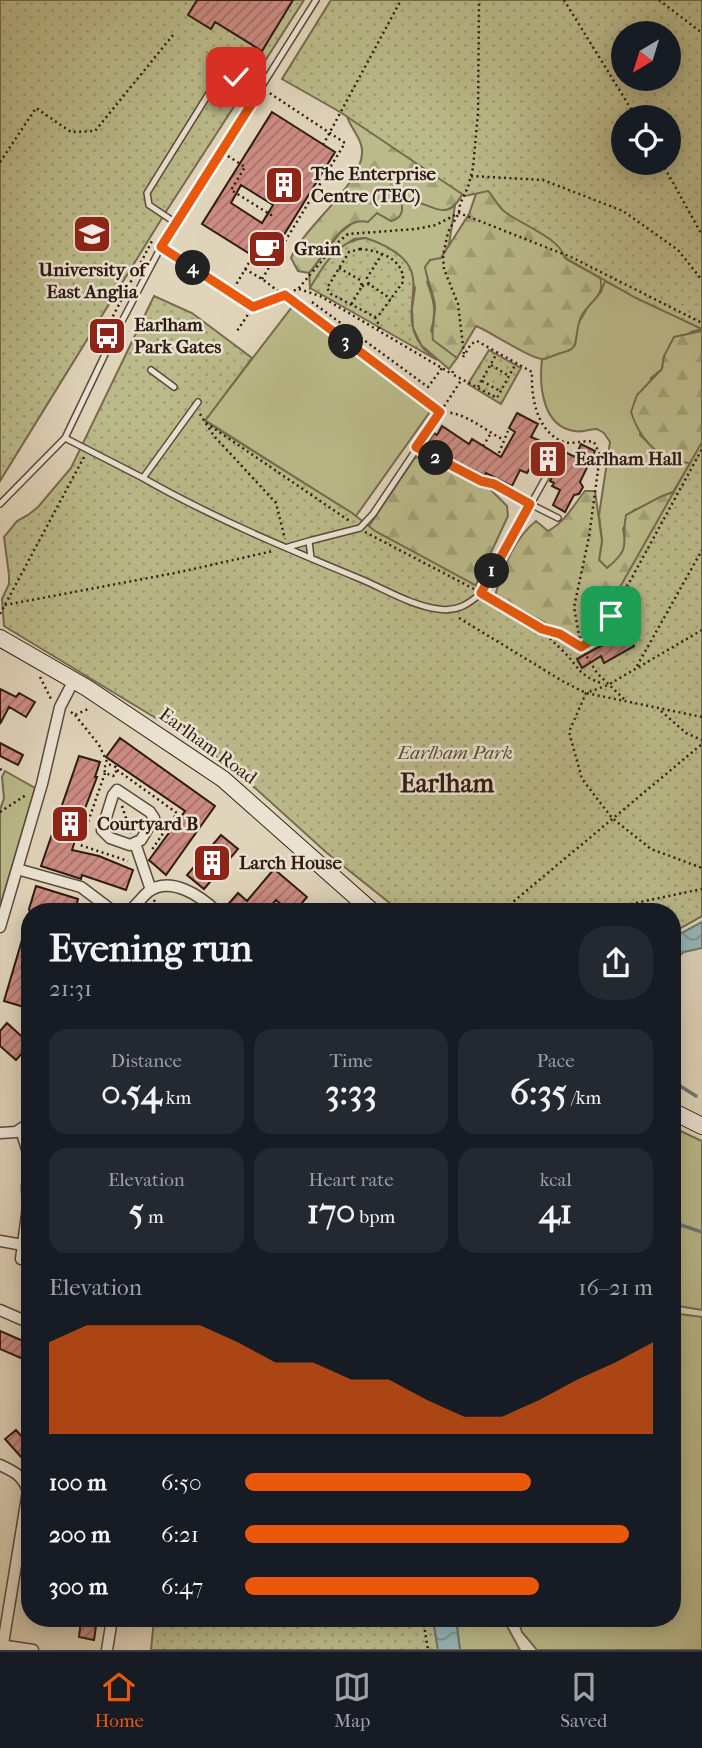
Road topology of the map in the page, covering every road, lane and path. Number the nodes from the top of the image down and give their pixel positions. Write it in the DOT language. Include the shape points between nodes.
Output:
graph roads {
  1 [pos="316,0"];
  2 [pos="401,0"];
  3 [pos="479,0"];
  4 [pos="564,0"];
  5 [pos="659,0"];
  6 [pos="702,33"];
  7 [pos="173,35"];
  8 [pos="258,48"];
  9 [pos="236,77"];
  10 [pos="259,92"];
  11 [pos="269,93"];
  12 [pos="629,105"];
  13 [pos="331,133"];
  14 [pos="323,145"];
  15 [pos="229,156"];
  16 [pos="0,162"];
  17 [pos="669,175"];
  18 [pos="471,176"];
  19 [pos="273,213"];
  20 [pos="459,213"];
  21 [pos="176,223"];
  22 [pos="702,235"];
  23 [pos="161,247"];
  24 [pos="382,254"];
  25 [pos="253,256"];
  26 [pos="339,268"];
  27 [pos="245,269"];
  28 [pos="367,278"];
  29 [pos="262,279"];
  30 [pos="360,280"];
  31 [pos="702,280"];
  32 [pos="369,284"];
  33 [pos="362,286"];
  34 [pos="298,289"];
  35 [pos="328,290"];
  36 [pos="231,293"];
  37 [pos="285,295"];
  38 [pos="320,296"];
  39 [pos="391,299"];
  40 [pos="312,302"];
  41 [pos="350,306"];
  42 [pos="253,307"];
  43 [pos="375,317"];
  44 [pos="702,323"];
  45 [pos="237,331"];
  46 [pos="379,331"];
  47 [pos="109,346"];
  48 [pos="497,354"];
  49 [pos="463,357"];
  50 [pos="516,364"];
  51 [pos="490,365"];
  52 [pos="442,368"];
  53 [pos="151,370"];
  54 [pos="509,376"];
  55 [pos="462,379"];
  56 [pos="481,381"];
  57 [pos="174,387"];
  58 [pos="478,387"];
  59 [pos="500,391"];
  60 [pos="198,402"];
  61 [pos="439,414"];
  62 [pos="203,421"];
  63 [pos="508,431"];
  64 [pos="491,433"];
  65 [pos="65,438"];
  66 [pos="503,442"];
  67 [pos="507,445"];
  68 [pos="484,446"];
  69 [pos="416,447"];
  70 [pos="702,449"];
  71 [pos="88,450"];
  72 [pos="499,453"];
  73 [pos="550,470"];
  74 [pos="143,478"];
  75 [pos="0,504"];
  76 [pos="530,504"];
  77 [pos="558,518"];
  78 [pos="360,528"];
  79 [pos="309,541"];
  80 [pos="288,547"];
  81 [pos="702,550"];
  82 [pos="311,558"];
  83 [pos="481,593"];
  84 [pos="5,605"];
  85 [pos="0,614"];
  86 [pos="458,618"];
  87 [pos="542,629"];
  88 [pos="702,630"];
  89 [pos="0,638"];
  90 [pos="581,647"];
  91 [pos="578,662"];
  92 [pos="573,665"];
  93 [pos="636,668"];
  94 [pos="39,678"];
  95 [pos="74,680"];
  96 [pos="608,685"];
  97 [pos="586,693"];
  98 [pos="626,701"];
  99 [pos="60,707"];
  100 [pos="92,707"];
  101 [pos="659,709"];
  102 [pos="75,715"];
  103 [pos="702,716"];
  104 [pos="702,742"];
  105 [pos="108,764"];
  106 [pos="117,770"];
  107 [pos="105,773"];
  108 [pos="113,776"];
  109 [pos="42,784"];
  110 [pos="117,790"];
  111 [pos="0,812"];
  112 [pos="612,818"];
  113 [pos="135,843"];
  114 [pos="141,860"];
  115 [pos="702,868"];
  116 [pos="17,869"];
  117 [pos="702,889"];
  118 [pos="150,890"];
  119 [pos="349,891"];
  120 [pos="93,903"];
  121 [pos="137,903"];
  122 [pos="208,903"];
  123 [pos="354,903"];
  124 [pos="363,903"];
  125 [pos="512,903"];
  126 [pos="636,903"];
  127 [pos="0,927"];
  128 [pos="681,1116"];
  129 [pos="702,1126"];
  130 [pos="21,1127"];
  131 [pos="0,1133"];
  132 [pos="0,1241"];
  133 [pos="21,1244"];
  134 [pos="0,1310"];
  135 [pos="21,1319"];
  136 [pos="0,1465"];
  137 [pos="21,1476"];
  138 [pos="21,1531"];
  139 [pos="111,1627"];
  140 [pos="424,1627"];
  141 [pos="1,1647"];
  142 [pos="33,1650"];
  143 [pos="107,1650"];
  144 [pos="428,1650"];
  1 -- 10 [label="lane"];
  2 -- 13 [label="path"];
  3 -- 18 [label="path" via="478,113"];
  4 -- 12 [label="path"];
  5 -- 6 [label="path"];
  7 -- 16 [label="path" via="95,131 71,132 36,108"];
  8 -- 9 [label="path"];
  9 -- 10 [label="lane"];
  9 -- 21 [label="lane" via="227,73 219,77 147,193 149,205"];
  10 -- 21 [label="lane"];
  11 -- 13 [label="path"];
  13 -- 14 [label="path"];
  13 -- 29 [label="path" via="345,142"];
  15 -- 19 [label="path" via="245,167 231,190"];
  17 -- 22 [label="path"];
  18 -- 20 [label="path"];
  18 -- 31 [label="path" via="543,180 623,211 678,250"];
  20 -- 34 [label="path" via="416,229 348,234"];
  20 -- 44 [label="path" via="571,257"];
  20 -- 49 [label="path" via="443,256 458,304"];
  21 -- 23 [label="lane"];
  23 -- 36 [label="path"];
  23 -- 47 [label="lane"];
  23 -- 47 [label="path" via="152,241 99,343"];
  24 -- 26 [label="path" via="376,250 349,252"];
  24 -- 28 [label="path"];
  24 -- 39 [label="path" via="401,268 403,275"];
  25 -- 27 [label="path"];
  26 -- 30 [label="path"];
  26 -- 35 [label="path"];
  27 -- 29 [label="path"];
  27 -- 36 [label="path"];
  28 -- 30 [label="path"];
  28 -- 32 [label="path"];
  29 -- 37 [label="path"];
  30 -- 33 [label="path"];
  32 -- 33 [label="path"];
  32 -- 39 [label="path"];
  33 -- 41 [label="path"];
  34 -- 37 [label="path"];
  34 -- 38 [label="path"];
  35 -- 38 [label="path"];
  35 -- 41 [label="path"];
  36 -- 42 [label="path"];
  37 -- 42 [label="path"];
  37 -- 61 [label="path"];
  38 -- 46 [label="path"];
  39 -- 43 [label="path"];
  40 -- 52 [label="path" via="428,387"];
  41 -- 43 [label="path"];
  42 -- 45 [label="path"];
  43 -- 46 [label="path"];
  46 -- 52 [label="path"];
  47 -- 65 [label="lane"];
  48 -- 51 [label="path"];
  50 -- 54 [label="path"];
  51 -- 54 [label="path"];
  51 -- 56 [label="path"];
  52 -- 55 [label="path"];
  53 -- 57 [label="lane"];
  54 -- 59 [label="path"];
  55 -- 58 [label="path"];
  55 -- 61 [label="path"];
  56 -- 58 [label="path"];
  56 -- 59 [label="path"];
  58 -- 59 [label="path" via="497,398"];
  60 -- 62 [label="path"];
  60 -- 74 [label="lane"];
  61 -- 64 [label="path" via="458,414"];
  61 -- 69 [label="lane"];
  62 -- 78 [label="path"];
  62 -- 80 [label="path" via="276,503"];
  63 -- 66 [label="path"];
  64 -- 66 [label="path"];
  64 -- 68 [label="path"];
  65 -- 71 [label="lane"];
  65 -- 75 [label="lane"];
  66 -- 67 [label="path"];
  66 -- 72 [label="path"];
  69 -- 76 [label="lane"];
  69 -- 78 [label="lane"];
  70 -- 90 [label="path" via="611,616"];
  71 -- 74 [label="lane"];
  71 -- 84 [label="path"];
  73 -- 76 [label="lane"];
  74 -- 80 [label="lane"];
  76 -- 77 [label="lane"];
  76 -- 83 [label="lane"];
  78 -- 79 [label="lane"];
  78 -- 83 [label="path"];
  79 -- 80 [label="lane"];
  79 -- 82 [label="lane"];
  80 -- 82 [label="lane"];
  80 -- 84 [label="path"];
  81 -- 93 [label="path"];
  82 -- 83 [label="lane" via="436,609 462,608"];
  83 -- 87 [label="path"];
  84 -- 85 [label="path"];
  86 -- 97 [label="path"];
  87 -- 90 [label="path"];
  87 -- 92 [label="path"];
  88 -- 93 [label="path"];
  89 -- 95 [label="main road, Earlham Road"];
  90 -- 96 [label="path"];
  91 -- 92 [label="path"];
  92 -- 96 [label="path" via="591,680"];
  93 -- 96 [label="path"];
  94 -- 99 [label="path"];
  95 -- 99 [label="street"];
  95 -- 119 [label="main road, Earlham Road" via="223,779"];
  96 -- 97 [label="path"];
  96 -- 98 [label="path"];
  97 -- 98 [label="path"];
  97 -- 112 [label="path" via="569,732 582,779"];
  98 -- 101 [label="path"];
  99 -- 102 [label="path"];
  99 -- 109 [label="street"];
  100 -- 102 [label="path"];
  101 -- 103 [label="path"];
  101 -- 104 [label="path"];
  102 -- 105 [label="path"];
  104 -- 112 [label="path"];
  105 -- 106 [label="path"];
  105 -- 107 [label="path"];
  106 -- 108 [label="path"];
  106 -- 114 [label="path" via="177,813"];
  107 -- 108 [label="path"];
  107 -- 114 [label="path" via="80,845 135,863"];
  108 -- 110 [label="path"];
  109 -- 111 [label="path"];
  109 -- 116 [label="street"];
  110 -- 113 [label="path"];
  110 -- 113 [label="street" via="154,818"];
  110 -- 113 [label="street" via="102,830 110,838"];
  112 -- 115 [label="path" via="651,849"];
  112 -- 125 [label="path"];
  113 -- 114 [label="street"];
  114 -- 118 [label="street"];
  116 -- 120 [label="street" via="81,887"];
  116 -- 127 [label="street"];
  117 -- 126 [label="path"];
  118 -- 121 [label="street"];
  118 -- 122 [label="street" via="182,888"];
  119 -- 123 [label="lane"];
  119 -- 124 [label="main road, Earlham Road"];
  128 -- 129 [label="main road"];
  130 -- 131 [label="street"];
  132 -- 133 [label="street"];
  134 -- 135 [label="street"];
  136 -- 137 [label="street"];
  138 -- 141 [label="street"];
  139 -- 143 [label="street"];
  140 -- 144 [label="path"];
  141 -- 142 [label="street"];
}
